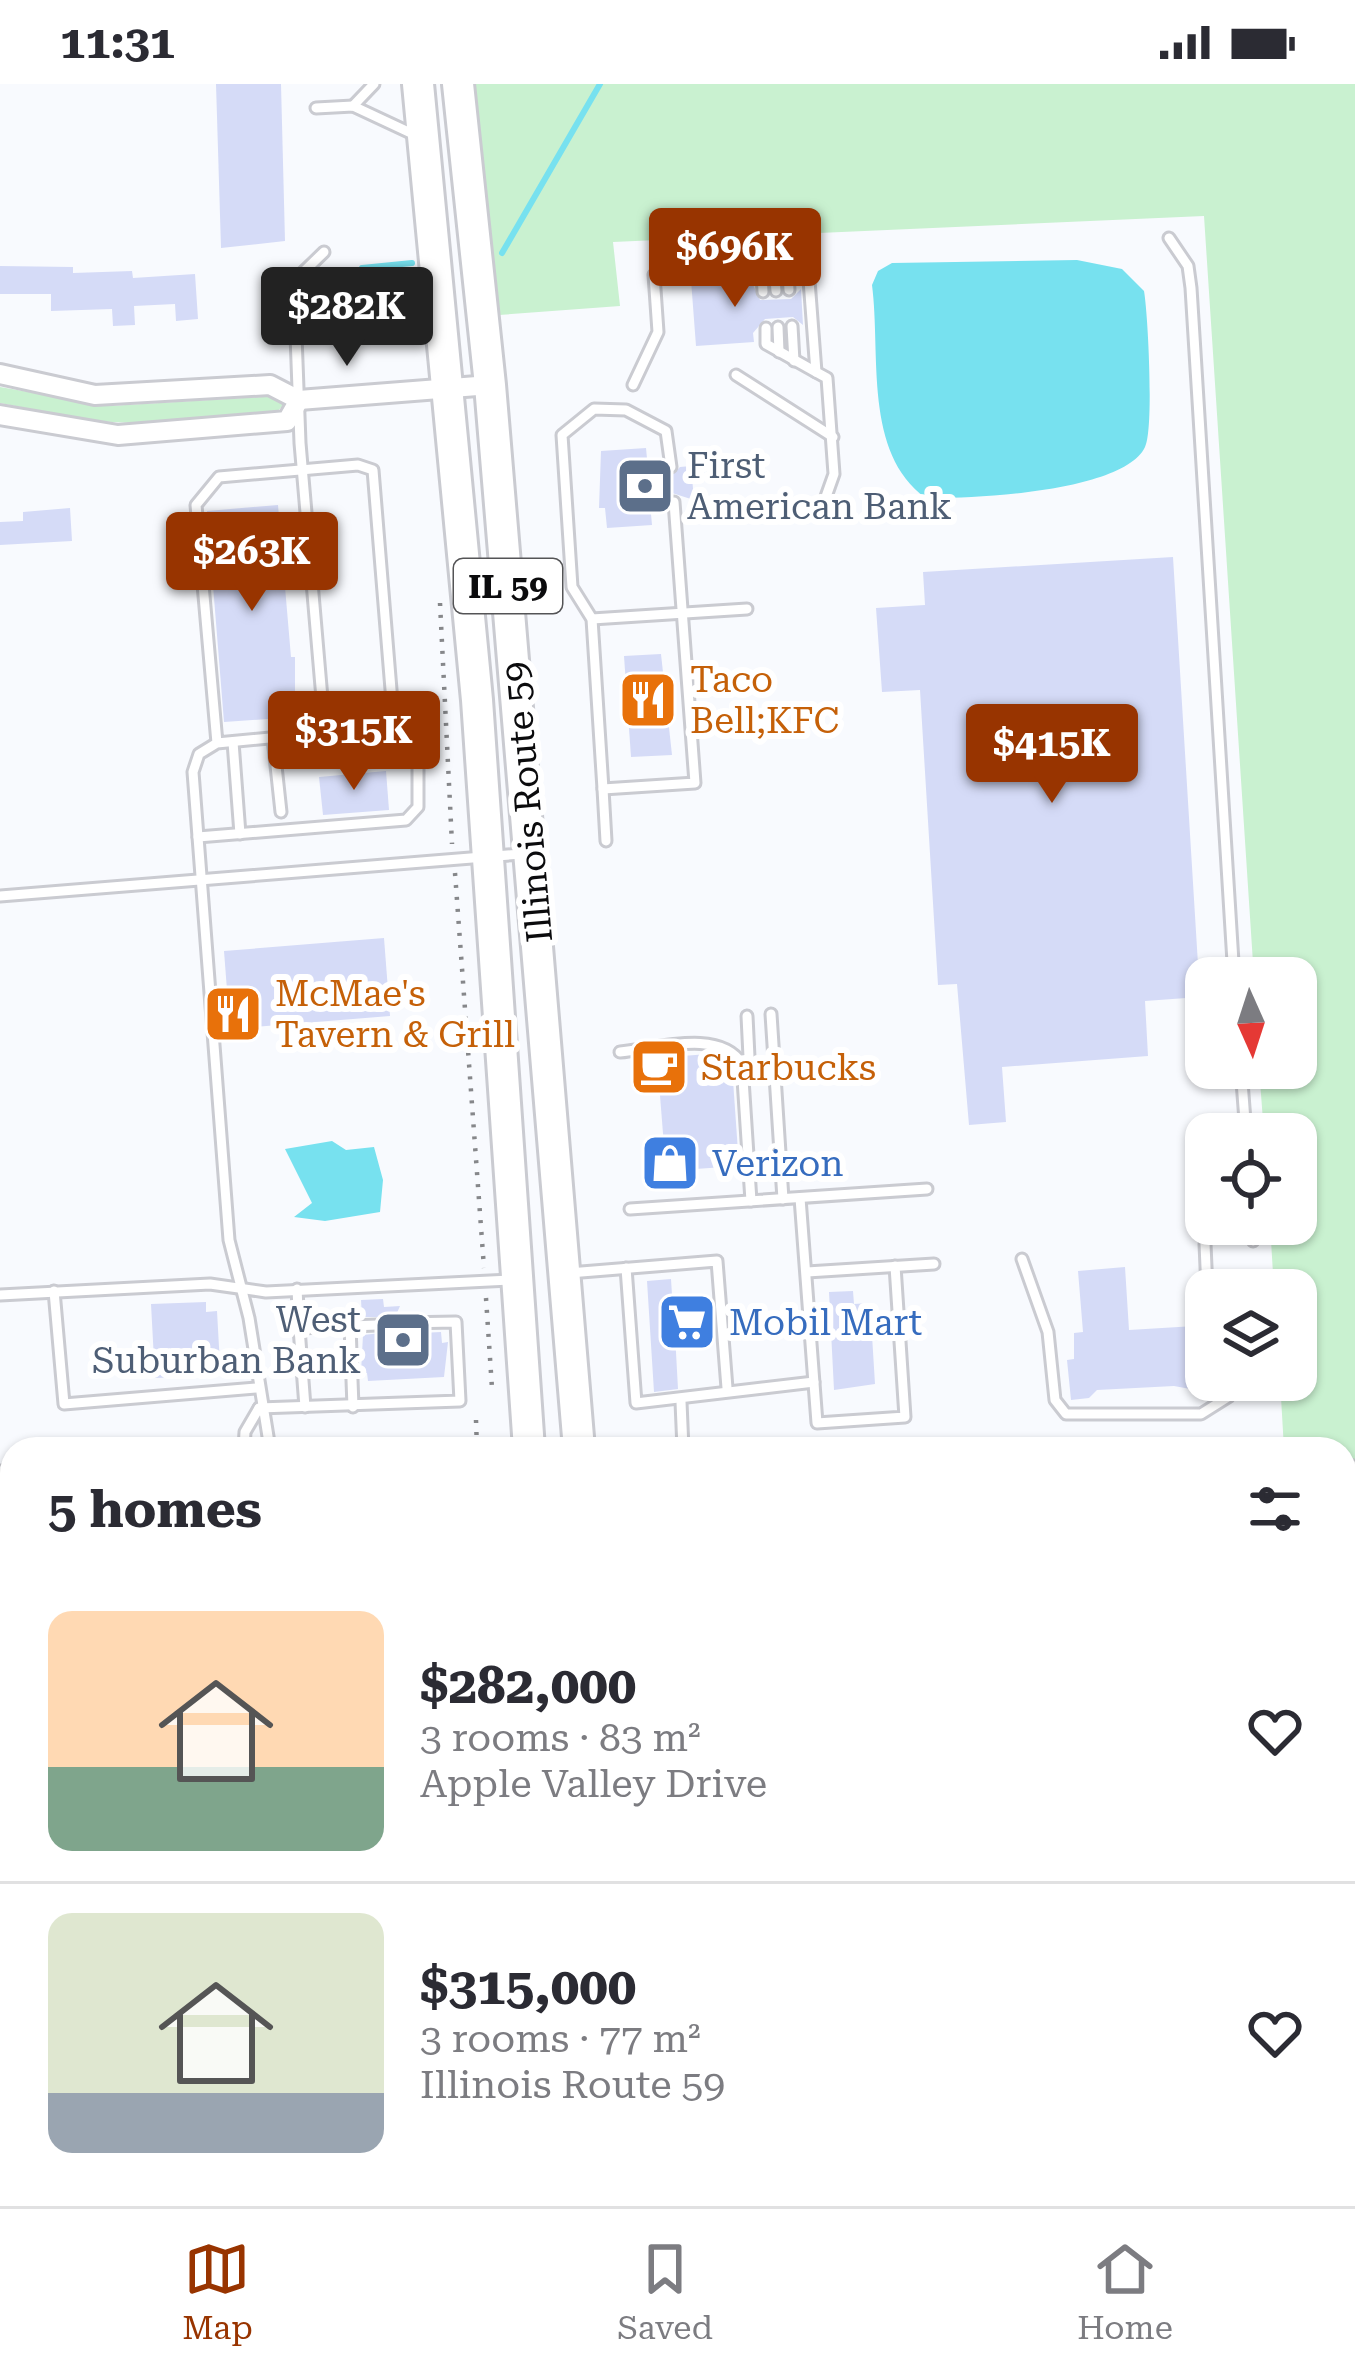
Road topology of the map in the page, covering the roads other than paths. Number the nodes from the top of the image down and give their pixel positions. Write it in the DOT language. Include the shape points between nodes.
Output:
graph roads {
  1 [pos="374,84"];
  2 [pos="418,84"];
  3 [pos="458,84"];
  4 [pos="353,106"];
  5 [pos="316,108"];
  6 [pos="424,141"];
  7 [pos="1169,238"];
  8 [pos="324,252"];
  9 [pos="787,252"];
  10 [pos="761,254"];
  11 [pos="773,254"];
  12 [pos="789,290"];
  13 [pos="792,326"];
  14 [pos="772,328"];
  15 [pos="794,362"];
  16 [pos="816,372"];
  17 [pos="0,374"];
  18 [pos="736,375"];
  19 [pos="490,385"];
  20 [pos="632,385"];
  21 [pos="450,388"];
  22 [pos="298,400"];
  23 [pos="0,415"];
  24 [pos="832,437"];
  25 [pos="671,467"];
  26 [pos="302,470"];
  27 [pos="674,502"];
  28 [pos="823,505"];
  29 [pos="747,609"];
  30 [pos="684,613"];
  31 [pos="592,619"];
  32 [pos="394,726"];
  33 [pos="325,733"];
  34 [pos="274,738"];
  35 [pos="233,742"];
  36 [pos="217,743"];
  37 [pos="603,789"];
  38 [pos="281,812"];
  39 [pos="241,834"];
  40 [pos="198,837"];
  41 [pos="606,841"];
  42 [pos="531,853"];
  43 [pos="486,857"];
  44 [pos="203,883"];
  45 [pos="0,896"];
  46 [pos="1233,957"];
  47 [pos="771,1014"];
  48 [pos="747,1016"];
  49 [pos="620,1052"];
  50 [pos="742,1064"];
  51 [pos="927,1190"];
  52 [pos="800,1198"];
  53 [pos="783,1199"];
  54 [pos="751,1201"];
  55 [pos="631,1209"];
  56 [pos="1022,1259"];
  57 [pos="934,1264"];
  58 [pos="895,1266"];
  59 [pos="626,1268"];
  60 [pos="806,1272"];
  61 [pos="566,1273"];
  62 [pos="516,1280"];
  63 [pos="243,1289"];
  64 [pos="297,1289"];
  65 [pos="54,1291"];
  66 [pos="0,1295"];
  67 [pos="401,1323"];
  68 [pos="376,1325"];
  69 [pos="350,1326"];
  70 [pos="299,1328"];
  71 [pos="814,1382"];
  72 [pos="256,1388"];
  73 [pos="727,1388"];
  74 [pos="1222,1401"];
  75 [pos="681,1402"];
  76 [pos="305,1407"];
  77 [pos="353,1407"];
  78 [pos="259,1408"];
  79 [pos="245,1437"];
  80 [pos="270,1437"];
  81 [pos="528,1437"];
  82 [pos="578,1437"];
  83 [pos="682,1437"];
  1 -- 4 [label="lane"];
  2 -- 6 [label="main road, Illinois Route 59 / IL 59"];
  3 -- 19 [label="main road, Illinois Route 59 / IL 59"];
  4 -- 5 [label="lane"];
  4 -- 6 [label="lane"];
  6 -- 21 [label="main road, Illinois Route 59 / IL 59"];
  7 -- 46 [label="lane" via="1188,266 1191,288"];
  8 -- 22 [label="lane" via="294,281"];
  9 -- 11 [label="lane"];
  9 -- 12 [label="lane"];
  9 -- 16 [label="lane" via="808,267"];
  10 -- 11 [label="lane"];
  10 -- 11 [label="lane" via="770,291"];
  10 -- 20 [label="lane" via="678,259 654,275 658,332"];
  13 -- 15 [label="lane"];
  14 -- 15 [label="lane" via="779,352"];
  15 -- 16 [label="lane"];
  16 -- 24 [label="lane" via="827,378"];
  17 -- 22 [label="street" via="95,395 270,385"];
  18 -- 24 [label="lane"];
  19 -- 21 [label="street"];
  19 -- 42 [label="main road, Illinois Route 59 / IL 59"];
  21 -- 22 [label="street"];
  21 -- 43 [label="main road, Illinois Route 59 / IL 59"];
  22 -- 23 [label="street" via="287,421 118,435"];
  22 -- 26 [label="lane"];
  24 -- 28 [label="lane"];
  25 -- 31 [label="lane" via="666,431 626,410 594,409 562,435 572,586"];
  26 -- 32 [label="lane" via="373,470"];
  26 -- 33 [label="lane"];
  26 -- 36 [label="lane" via="219,477 196,505"];
  27 -- 30 [label="lane"];
  29 -- 30 [label="lane"];
  30 -- 31 [label="lane"];
  30 -- 37 [label="lane" via="695,783"];
  31 -- 37 [label="lane"];
  32 -- 33 [label="lane"];
  32 -- 39 [label="lane" via="418,754 418,807 406,820"];
  33 -- 34 [label="lane"];
  34 -- 35 [label="lane"];
  34 -- 38 [label="lane"];
  35 -- 36 [label="lane"];
  35 -- 39 [label="lane"];
  36 -- 40 [label="lane" via="199,754 193,772"];
  37 -- 41 [label="lane"];
  39 -- 40 [label="lane"];
  40 -- 44 [label="lane"];
  42 -- 43 [label="lane"];
  42 -- 61 [label="main road, Illinois Route 59 / IL 59"];
  43 -- 44 [label="lane"];
  43 -- 62 [label="main road, Illinois Route 59 / IL 59"];
  44 -- 45 [label="lane"];
  44 -- 63 [label="lane" via="229,1240"];
  47 -- 53 [label="lane"];
  48 -- 50 [label="lane" via="749,1057"];
  49 -- 50 [label="lane" via="708,1044 728,1048"];
  50 -- 54 [label="lane"];
  51 -- 52 [label="lane"];
  52 -- 53 [label="lane"];
  52 -- 60 [label="lane"];
  53 -- 54 [label="lane"];
  54 -- 55 [label="lane"];
  56 -- 74 [label="lane" via="1048,1332 1055,1400 1066,1414 1201,1414"];
  57 -- 58 [label="lane"];
  58 -- 60 [label="lane"];
  58 -- 71 [label="lane" via="905,1417 817,1423"];
  59 -- 61 [label="lane"];
  59 -- 73 [label="lane" via="717,1261"];
  59 -- 75 [label="lane" via="636,1403"];
  60 -- 71 [label="lane"];
  61 -- 82 [label="main road, Illinois Route 59 / IL 59"];
  62 -- 64 [label="lane"];
  62 -- 81 [label="main road, Illinois Route 59 / IL 59"];
  63 -- 64 [label="lane"];
  63 -- 65 [label="lane"];
  63 -- 72 [label="lane"];
  64 -- 70 [label="lane"];
  65 -- 66 [label="lane"];
  65 -- 72 [label="lane" via="64,1404"];
  67 -- 77 [label="lane" via="456,1322 460,1401"];
  68 -- 69 [label="lane"];
  69 -- 70 [label="lane"];
  69 -- 77 [label="lane"];
  70 -- 76 [label="lane"];
  71 -- 73 [label="lane"];
  72 -- 78 [label="lane"];
  73 -- 75 [label="lane"];
  75 -- 83 [label="lane"];
  76 -- 77 [label="lane"];
  76 -- 78 [label="lane"];
  78 -- 79 [label="lane"];
  78 -- 80 [label="lane"];
}
